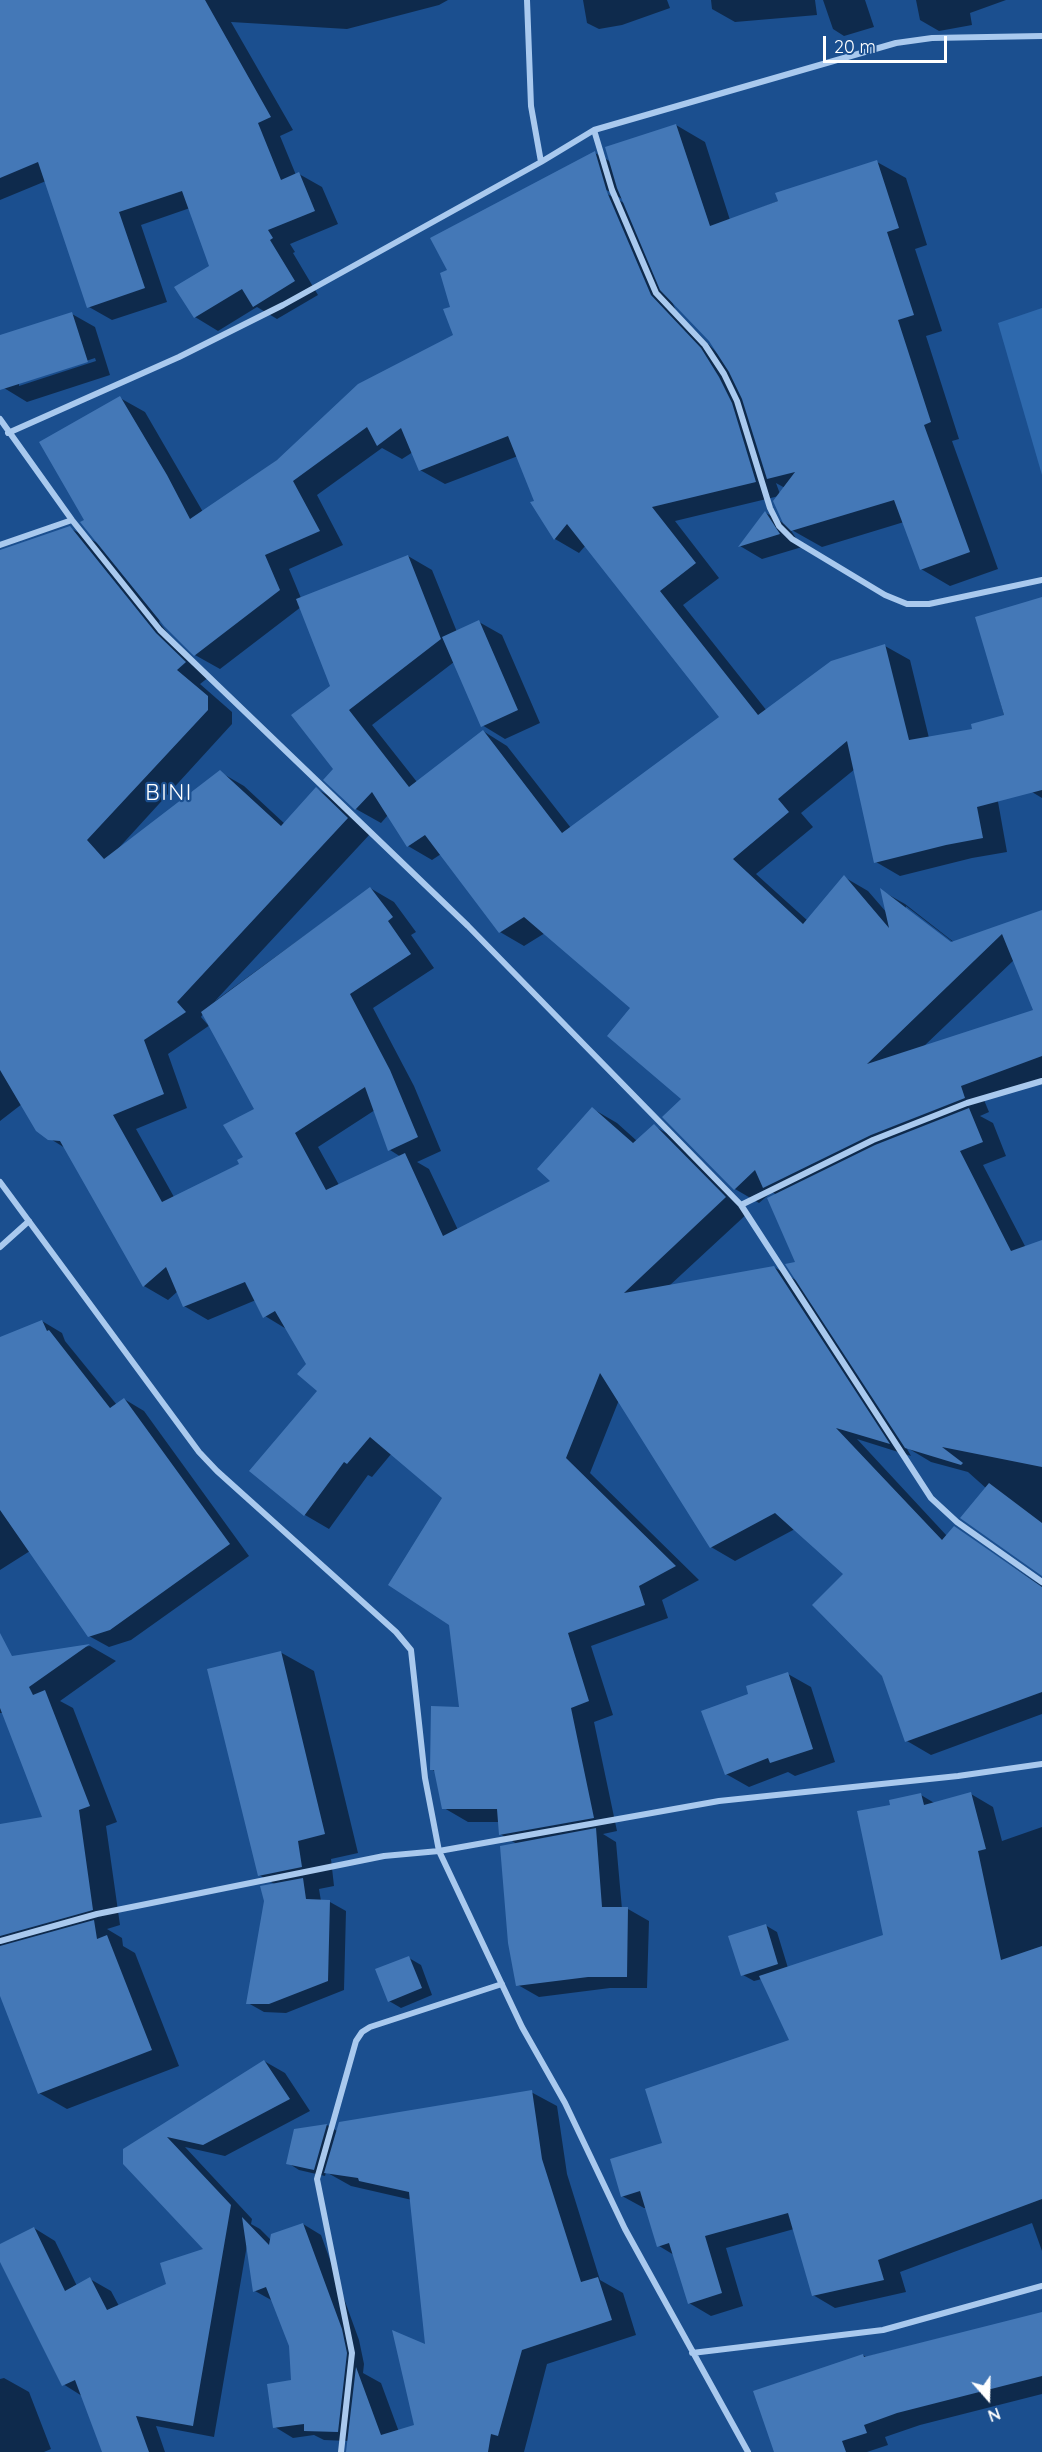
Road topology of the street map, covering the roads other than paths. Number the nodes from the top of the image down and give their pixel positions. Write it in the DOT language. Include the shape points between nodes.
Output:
graph roads {
  1 [pos="527,0"];
  2 [pos="1042,36"];
  3 [pos="594,130"];
  4 [pos="542,162"];
  5 [pos="0,419"];
  6 [pos="8,433"];
  7 [pos="72,520"];
  8 [pos="0,545"];
  9 [pos="1042,580"];
  10 [pos="1042,1081"];
  11 [pos="0,1182"];
  12 [pos="741,1205"];
  13 [pos="29,1221"];
  14 [pos="0,1247"];
  15 [pos="1042,1582"];
  16 [pos="1042,1764"];
  17 [pos="440,1851"];
  18 [pos="0,1941"];
  19 [pos="502,1984"];
  20 [pos="1042,2286"];
  21 [pos="692,2353"];
  22 [pos="341,2452"];
  23 [pos="748,2452"];
  1 -- 4 [label="street" via="531,106"];
  2 -- 3 [label="street" via="932,38 896,43"];
  3 -- 4 [label="street"];
  3 -- 9 [label="street" via="612,190 656,293 705,345 737,400 779,526 838,567 907,604 929,604"];
  4 -- 6 [label="street" via="263,315"];
  5 -- 6 [label="street"];
  6 -- 7 [label="street"];
  7 -- 8 [label="street"];
  7 -- 12 [label="street" via="160,630 468,926"];
  10 -- 12 [label="street" via="967,1103 873,1140"];
  11 -- 13 [label="street"];
  12 -- 15 [label="street" via="931,1498 957,1522"];
  13 -- 14 [label="street"];
  13 -- 17 [label="street" via="200,1452 411,1650 425,1778"];
  16 -- 17 [label="street" via="719,1801"];
  17 -- 18 [label="street" via="384,1856 109,1912"];
  17 -- 19 [label="street"];
  19 -- 21 [label="street"];
  19 -- 22 [label="street" via="370,2026 356,2041 317,2179 352,2353"];
  20 -- 21 [label="street" via="883,2330"];
  21 -- 23 [label="street"];
}
